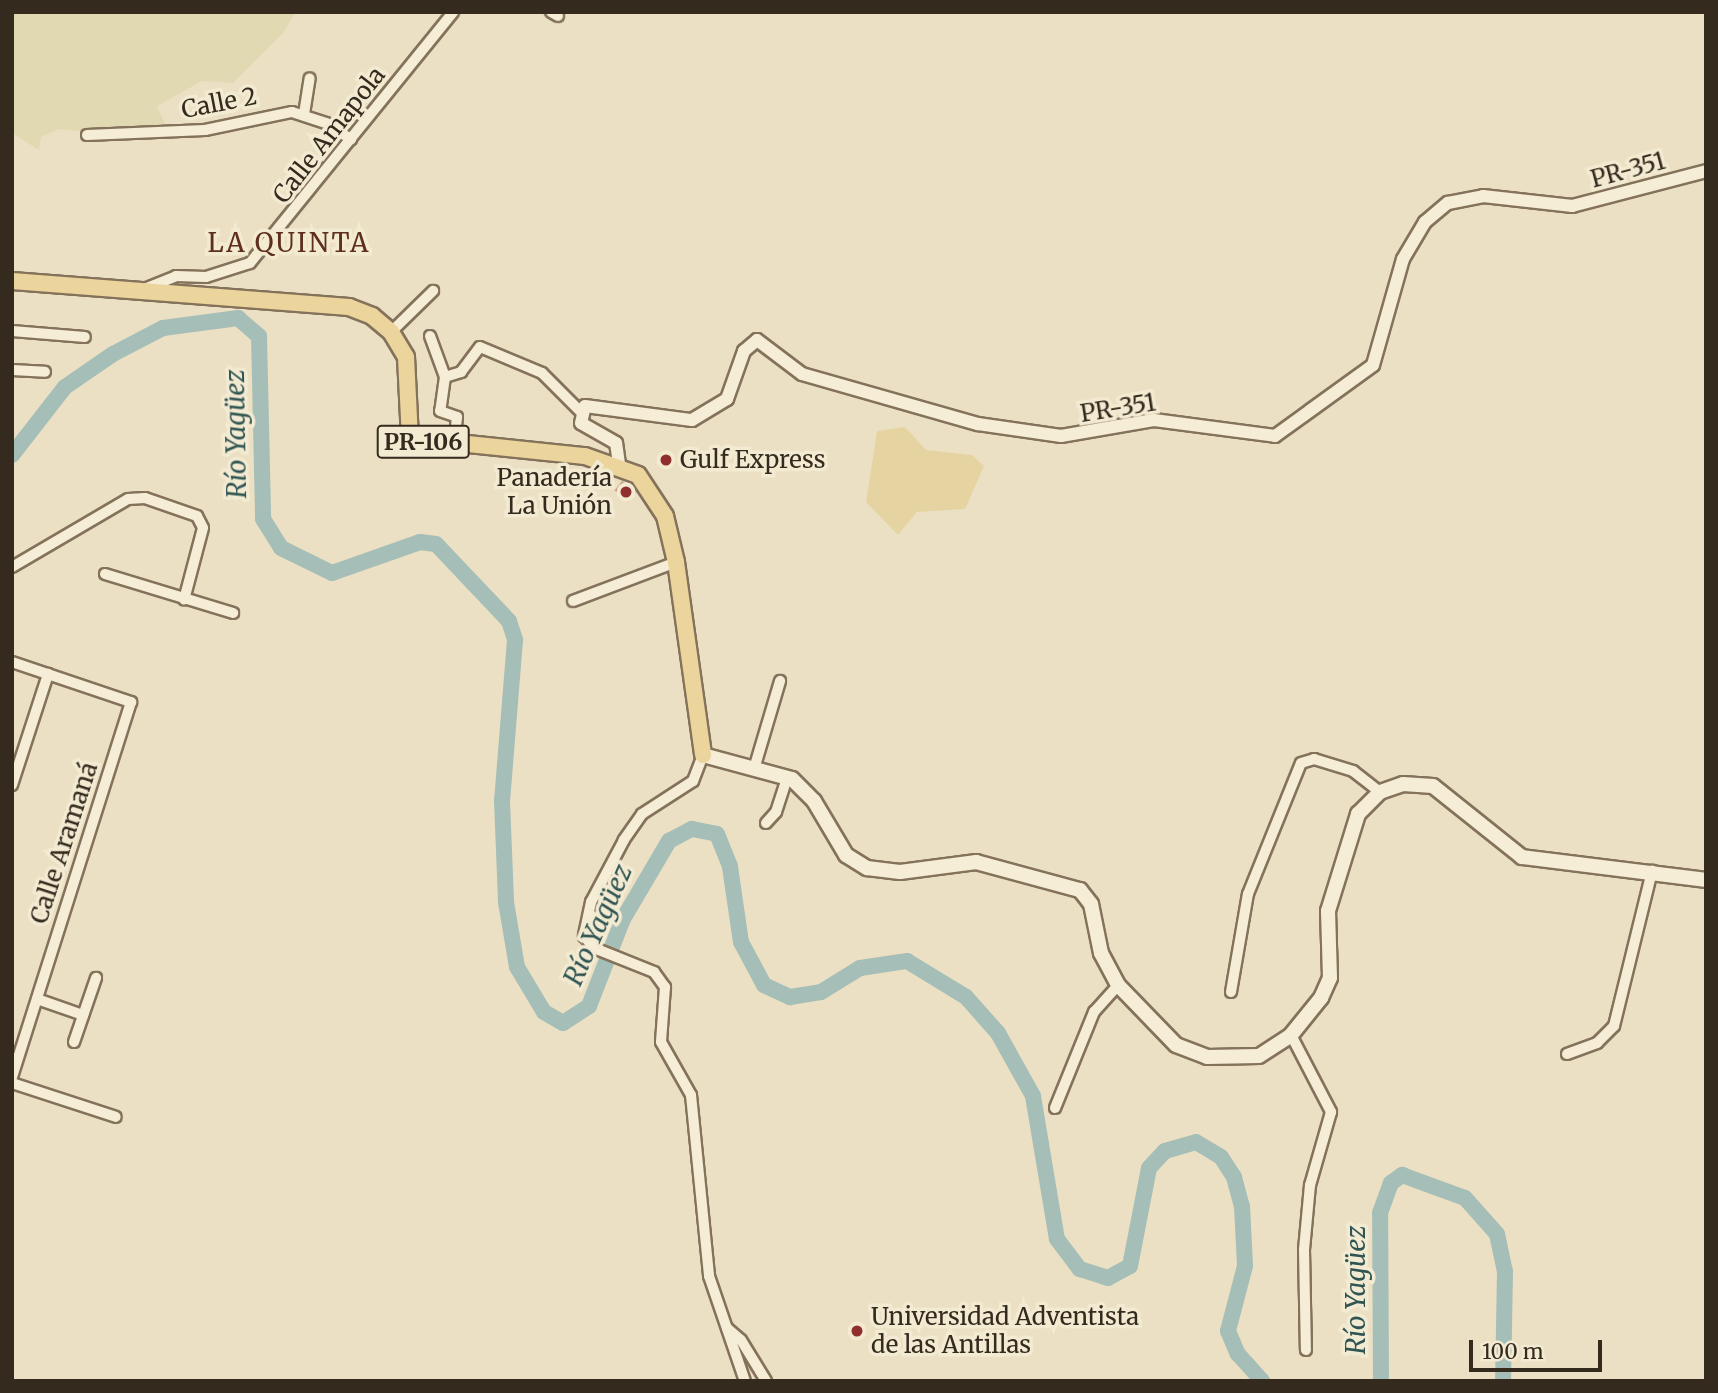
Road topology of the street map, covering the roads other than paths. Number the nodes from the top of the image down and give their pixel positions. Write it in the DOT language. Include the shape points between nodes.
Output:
graph roads {
  1 [pos="453,12"];
  2 [pos="310,78"];
  3 [pos="304,114"];
  4 [pos="87,135"];
  5 [pos="351,139"];
  6 [pos="1706,171"];
  7 [pos="12,281"];
  8 [pos="147,288"];
  9 [pos="433,291"];
  10 [pos="12,331"];
  11 [pos="391,332"];
  12 [pos="430,336"];
  13 [pos="85,337"];
  14 [pos="12,370"];
  15 [pos="45,372"];
  16 [pos="445,377"];
  17 [pos="580,411"];
  18 [pos="454,446"];
  19 [pos="619,464"];
  20 [pos="676,562"];
  21 [pos="12,568"];
  22 [pos="105,574"];
  23 [pos="184,600"];
  24 [pos="573,601"];
  25 [pos="233,613"];
  26 [pos="12,662"];
  27 [pos="48,674"];
  28 [pos="780,681"];
  29 [pos="12,743"];
  30 [pos="24,746"];
  31 [pos="703,755"];
  32 [pos="754,769"];
  33 [pos="787,778"];
  34 [pos="12,785"];
  35 [pos="1380,792"];
  36 [pos="766,823"];
  37 [pos="1652,871"];
  38 [pos="1706,880"];
  39 [pos="96,978"];
  40 [pos="1118,985"];
  41 [pos="1231,992"];
  42 [pos="37,999"];
  43 [pos="83,1015"];
  44 [pos="1292,1035"];
  45 [pos="74,1042"];
  46 [pos="1567,1054"];
  47 [pos="12,1080"];
  48 [pos="1055,1108"];
  49 [pos="116,1117"];
  50 [pos="726,1328"];
  51 [pos="1306,1350"];
  52 [pos="746,1381"];
  53 [pos="766,1381"];
  1 -- 5 [label="street, Calle Amapola"];
  2 -- 3 [label="street"];
  3 -- 4 [label="street, Calle 2" via="278,114 205,131"];
  3 -- 5 [label="street"];
  5 -- 8 [label="street, Calle Amapola" via="250,263 206,276 176,276"];
  6 -- 17 [label="street, PR-351 / PR-351" via="1633,186 1581,205 1483,196 1448,203 1425,222 1403,260 1373,365 1275,436 1154,420 1061,436 978,424 802,374 757,340 744,351 727,399 692,420 593,406"];
  7 -- 8 [label="main road, PR-106"];
  8 -- 11 [label="main road, PR-106" via="349,307 372,316"];
  9 -- 11 [label="street"];
  10 -- 13 [label="street"];
  11 -- 18 [label="main road, PR-106" via="406,357 410,438"];
  12 -- 16 [label="street"];
  14 -- 15 [label="street"];
  16 -- 17 [label="street" via="461,372 480,347 542,373"];
  16 -- 18 [label="street" via="440,411 457,417"];
  17 -- 19 [label="street" via="585,429 616,443"];
  18 -- 19 [label="main road, PR-106"];
  19 -- 20 [label="main road" via="653,492"];
  20 -- 24 [label="street"];
  20 -- 31 [label="main road"];
  21 -- 23 [label="street" via="128,499 145,498 198,516 203,528"];
  22 -- 23 [label="street"];
  23 -- 25 [label="street"];
  26 -- 27 [label="street"];
  27 -- 30 [label="street"];
  27 -- 42 [label="street, Calle Aramaná" via="131,702"];
  28 -- 32 [label="street"];
  29 -- 30 [label="street"];
  30 -- 34 [label="street"];
  31 -- 32 [label="main road"];
  31 -- 50 [label="street" via="693,781 642,814 624,840 583,936 594,948 653,972 665,987 661,1042 691,1095 709,1276"];
  32 -- 33 [label="main road"];
  33 -- 36 [label="street" via="776,812"];
  33 -- 40 [label="main road" via="814,801 846,855 867,868 900,872 976,862 1080,890 1091,904 1101,953"];
  35 -- 37 [label="main road" via="1403,784 1433,786 1522,857 1579,867"];
  35 -- 41 [label="street" via="1353,771 1314,759 1301,763 1248,894"];
  35 -- 44 [label="main road" via="1358,814 1328,911 1330,978"];
  37 -- 38 [label="main road"];
  37 -- 46 [label="street" via="1614,1026 1597,1043"];
  39 -- 43 [label="street"];
  40 -- 44 [label="main road" via="1176,1045 1207,1057 1259,1056"];
  40 -- 48 [label="street" via="1094,1012"];
  42 -- 43 [label="street"];
  42 -- 47 [label="street, Calle Aramaná"];
  43 -- 45 [label="street"];
  44 -- 51 [label="street" via="1331,1112 1308,1211"];
  47 -- 49 [label="street"];
  50 -- 52 [label="street"];
  50 -- 53 [label="street" via="741,1340"];
}
